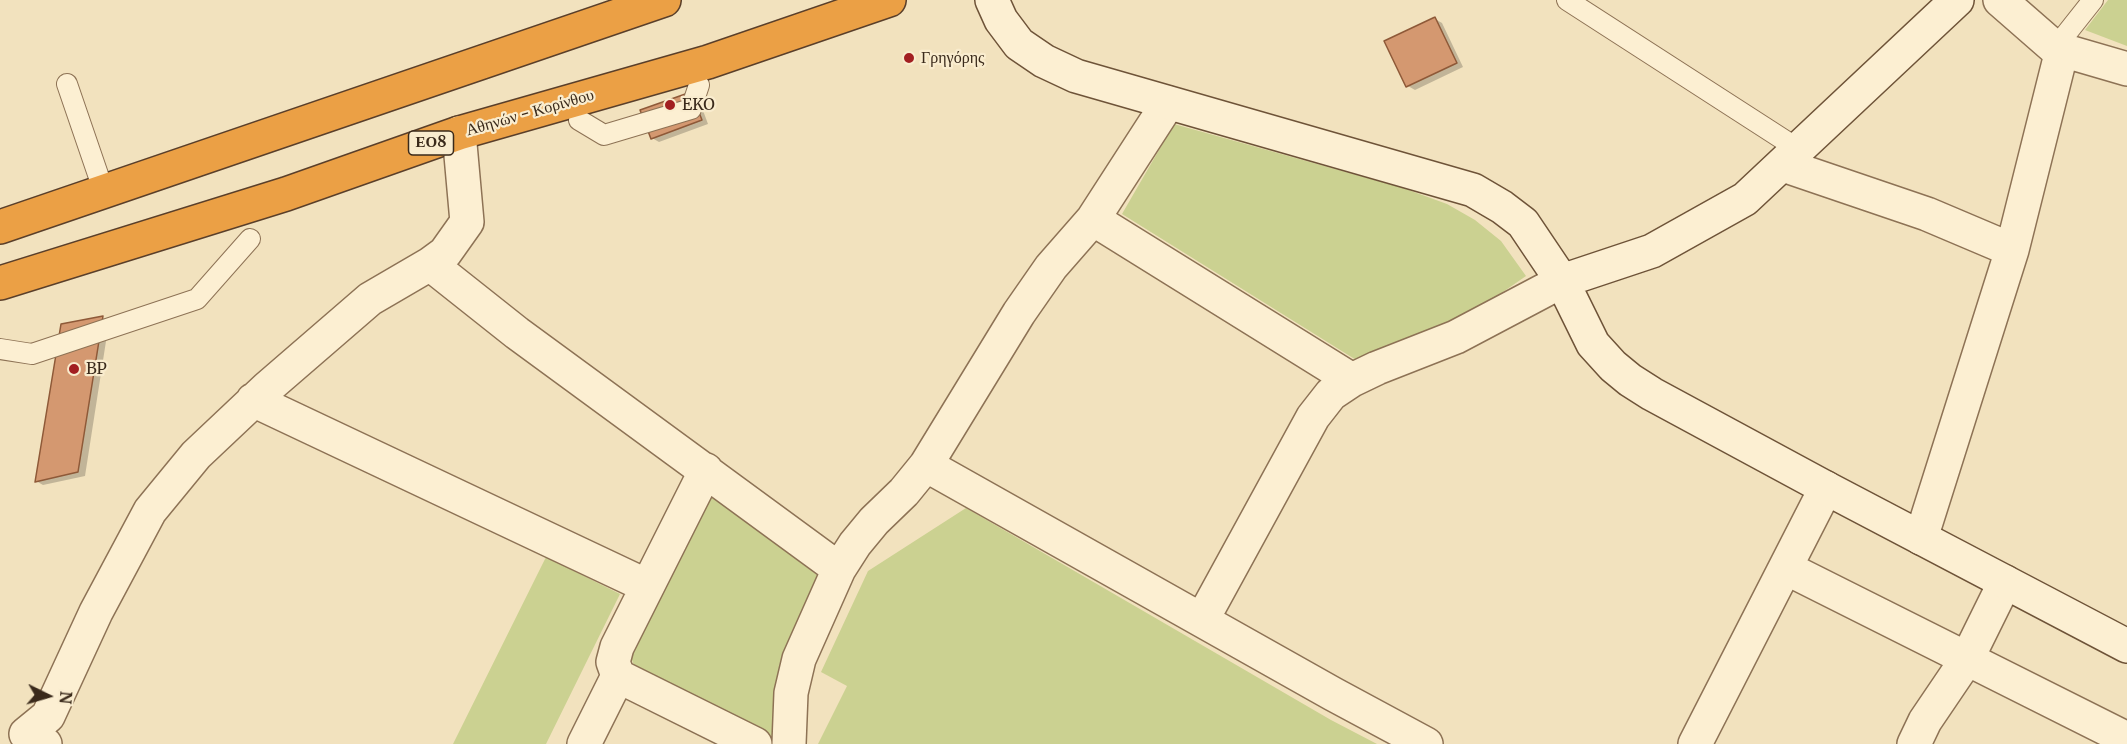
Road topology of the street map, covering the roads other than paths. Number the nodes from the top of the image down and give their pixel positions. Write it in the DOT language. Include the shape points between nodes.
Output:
graph roads {
  1 [pos="664,0"];
  2 [pos="889,0"];
  3 [pos="992,0"];
  4 [pos="1567,0"];
  5 [pos="1957,0"];
  6 [pos="2000,0"];
  7 [pos="2093,0"];
  8 [pos="2059,49"];
  9 [pos="2127,69"];
  10 [pos="67,84"];
  11 [pos="699,85"];
  12 [pos="1168,103"];
  13 [pos="579,120"];
  14 [pos="459,133"];
  15 [pos="1791,157"];
  16 [pos="104,192"];
  17 [pos="1093,219"];
  18 [pos="0,227"];
  19 [pos="250,239"];
  20 [pos="2012,250"];
  21 [pos="430,264"];
  22 [pos="1562,281"];
  23 [pos="0,283"];
  24 [pos="0,349"];
  25 [pos="1352,380"];
  26 [pos="253,400"];
  27 [pos="927,465"];
  28 [pos="706,470"];
  29 [pos="1826,488"];
  30 [pos="1921,538"];
  31 [pos="1786,568"];
  32 [pos="839,569"];
  33 [pos="2005,582"];
  34 [pos="647,586"];
  35 [pos="1202,620"];
  36 [pos="2127,646"];
  37 [pos="1967,658"];
  38 [pos="618,676"];
  39 [pos="2127,738"];
  40 [pos="35,739"];
  41 [pos="584,744"];
  42 [pos="755,744"];
  43 [pos="789,744"];
  44 [pos="1426,744"];
  45 [pos="1695,744"];
  46 [pos="1914,744"];
  1 -- 16 [label="highway"];
  2 -- 14 [label="highway, Αθηνών - Κορίνθου / ΕΟ8" via="708,62"];
  3 -- 12 [label="street" via="1019,44 1044,61 1076,76"];
  4 -- 15 [label="lane"];
  5 -- 15 [label="street"];
  6 -- 8 [label="street"];
  7 -- 8 [label="lane"];
  8 -- 9 [label="street"];
  8 -- 20 [label="street"];
  10 -- 16 [label="lane"];
  11 -- 13 [label="lane" via="691,109 604,135"];
  12 -- 17 [label="street"];
  12 -- 22 [label="street" via="1473,190 1523,223"];
  14 -- 21 [label="street" via="467,222 445,253"];
  14 -- 23 [label="highway, Αθηνών - Κορίνθου / ΕΟ8" via="286,194"];
  15 -- 20 [label="street"];
  15 -- 22 [label="street" via="1745,199 1652,251"];
  16 -- 18 [label="highway"];
  17 -- 25 [label="street"];
  17 -- 27 [label="street" via="1051,267 1019,313"];
  19 -- 24 [label="lane" via="197,299 32,354"];
  20 -- 30 [label="street"];
  21 -- 26 [label="street" via="370,299"];
  21 -- 28 [label="street" via="517,333"];
  22 -- 25 [label="street" via="1456,337"];
  22 -- 29 [label="street" via="1593,344 1630,380"];
  25 -- 35 [label="street" via="1331,394 1313,417"];
  26 -- 34 [label="street"];
  26 -- 40 [label="street" via="196,454 150,511"];
  27 -- 32 [label="street" via="874,521"];
  27 -- 35 [label="street"];
  28 -- 32 [label="street"];
  28 -- 34 [label="street"];
  29 -- 30 [label="street"];
  29 -- 31 [label="street"];
  30 -- 33 [label="street"];
  31 -- 37 [label="street"];
  31 -- 45 [label="street"];
  32 -- 43 [label="street" via="799,659 791,693"];
  33 -- 36 [label="street"];
  33 -- 37 [label="street"];
  34 -- 38 [label="street" via="617,647 613,662"];
  35 -- 44 [label="street"];
  37 -- 39 [label="street"];
  37 -- 46 [label="street"];
  38 -- 41 [label="street"];
  38 -- 42 [label="street"];
}
